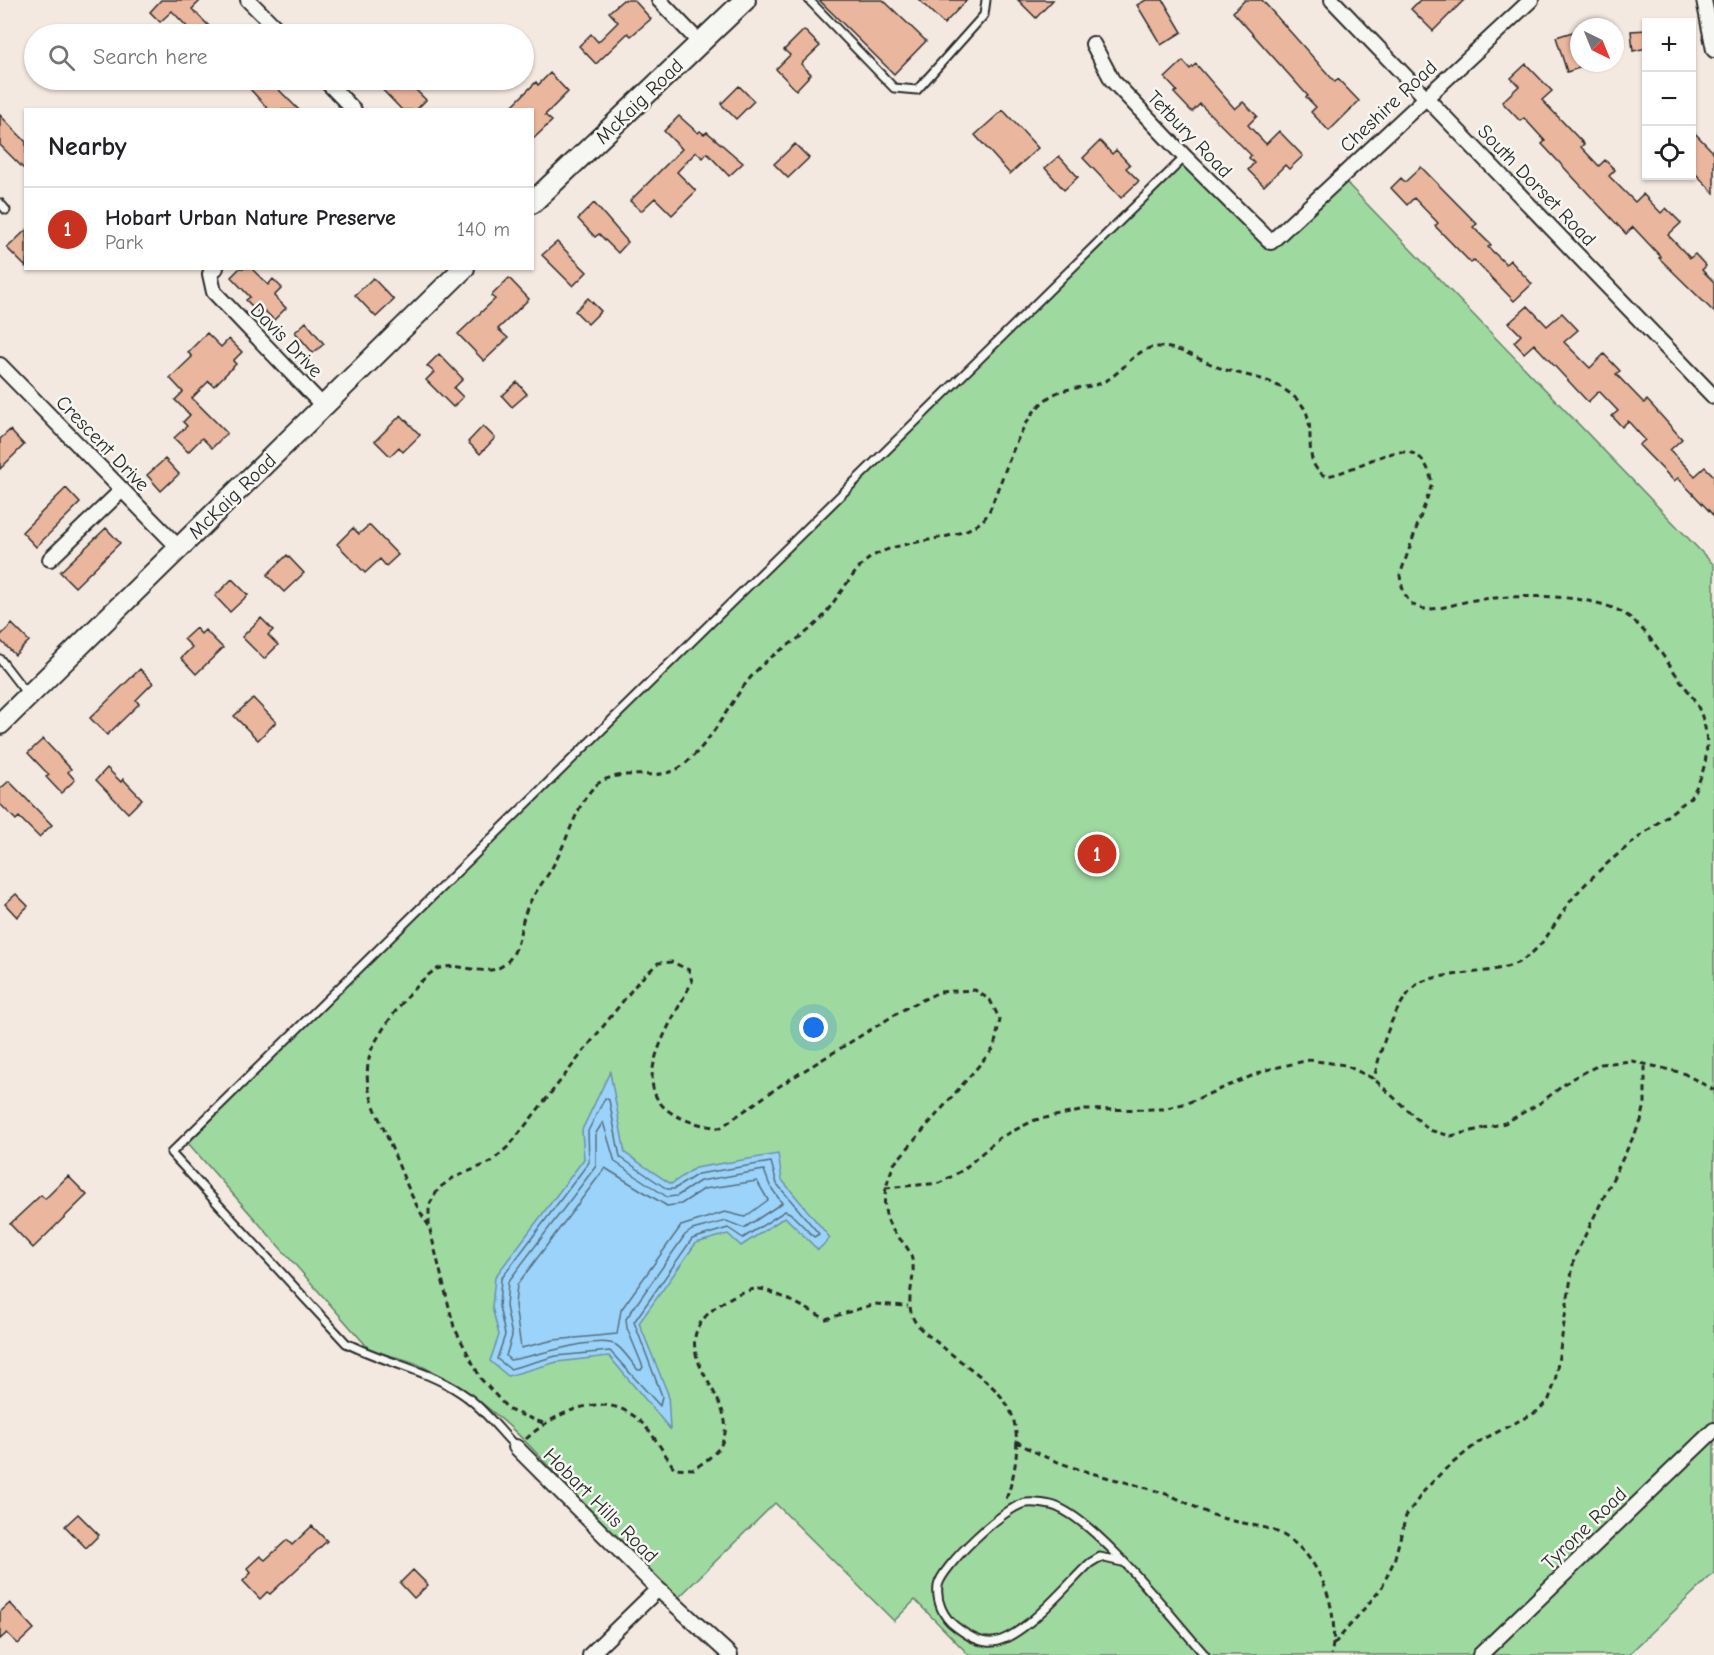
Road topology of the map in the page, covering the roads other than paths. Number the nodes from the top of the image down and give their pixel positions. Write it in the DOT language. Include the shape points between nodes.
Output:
graph roads {
  1 [pos="248,0"];
  2 [pos="659,0"];
  3 [pos="745,0"];
  4 [pos="809,0"];
  5 [pos="986,0"];
  6 [pos="1332,0"];
  7 [pos="1531,0"];
  8 [pos="1704,0"];
  9 [pos="272,24"];
  10 [pos="700,43"];
  11 [pos="1093,44"];
  12 [pos="1714,50"];
  13 [pos="335,90"];
  14 [pos="1426,97"];
  15 [pos="352,108"];
  16 [pos="1185,158"];
  17 [pos="534,200"];
  18 [pos="0,203"];
  19 [pos="6,210"];
  20 [pos="1272,242"];
  21 [pos="214,270"];
  22 [pos="462,270"];
  23 [pos="0,365"];
  24 [pos="1714,397"];
  25 [pos="324,407"];
  26 [pos="122,490"];
  27 [pos="178,547"];
  28 [pos="50,559"];
  29 [pos="0,659"];
  30 [pos="28,696"];
  31 [pos="0,724"];
  32 [pos="1714,1430"];
  33 [pos="516,1448"];
  34 [pos="1122,1562"];
  35 [pos="658,1589"];
  36 [pos="590,1655"];
  37 [pos="729,1655"];
  38 [pos="1205,1655"];
  39 [pos="1480,1655"];
  1 -- 9 [label="street"];
  2 -- 10 [label="street"];
  3 -- 10 [label="street, McKaig Road"];
  4 -- 5 [label="lane" via="894,88 917,90 984,15"];
  6 -- 14 [label="street, South Dorset Road"];
  7 -- 14 [label="street, Cheshire Road"];
  8 -- 12 [label="street"];
  10 -- 17 [label="street, McKaig Road"];
  11 -- 16 [label="street, Tetbury Road" via="1112,80"];
  13 -- 15 [label="street"];
  14 -- 20 [label="street, Cheshire Road"];
  14 -- 24 [label="street, South Dorset Road"];
  16 -- 20 [label="street, Tetbury Road"];
  16 -- 33 [label="lane" via="171,1152 346,1343 371,1356 428,1375 462,1393"];
  18 -- 19 [label="lane"];
  21 -- 25 [label="street, Davis Drive" via="210,274 214,292"];
  22 -- 25 [label="street, McKaig Road"];
  23 -- 26 [label="street, Crescent Drive"];
  25 -- 27 [label="street, McKaig Road"];
  26 -- 27 [label="street, Crescent Drive"];
  26 -- 28 [label="street"];
  27 -- 30 [label="street, McKaig Road"];
  29 -- 30 [label="lane"];
  30 -- 31 [label="street, McKaig Road"];
  32 -- 39 [label="street, Tyrone Road"];
  33 -- 35 [label="street, Hobart Hills Road"];
  34 -- 34 [label="lane" via="1082,1521 1056,1506 1025,1503 1000,1515 952,1565 938,1584 942,1611 951,1624 968,1635 988,1642 1005,1640 1022,1629 1090,1563 1100,1557"];
  34 -- 38 [label="lane"];
  35 -- 36 [label="street, Hobart Hills Road"];
  35 -- 37 [label="street, Hobart Hills Road"];
}
